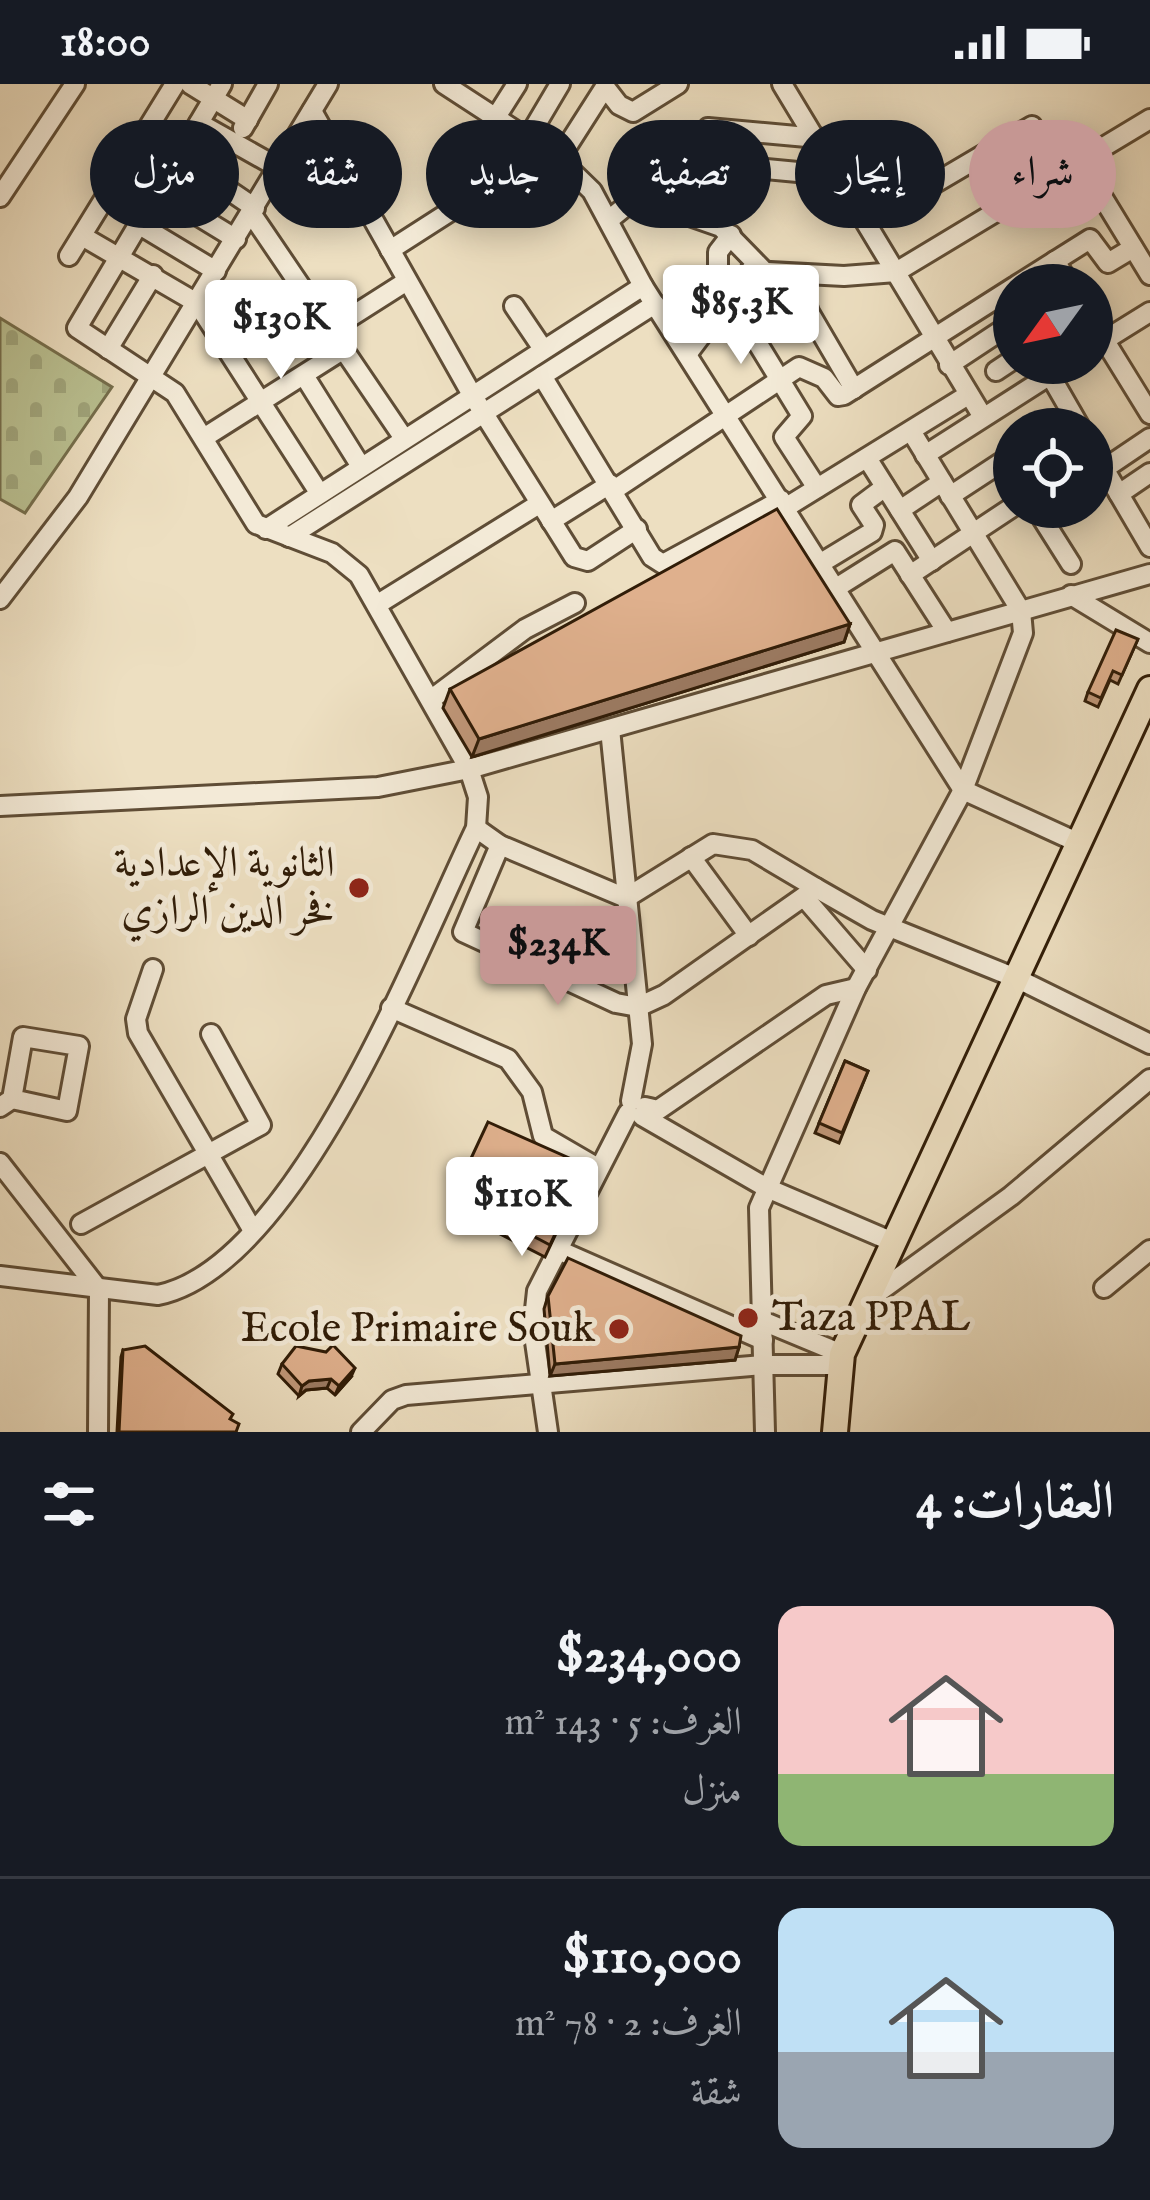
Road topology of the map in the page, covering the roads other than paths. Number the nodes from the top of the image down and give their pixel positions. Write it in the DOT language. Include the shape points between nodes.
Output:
graph roads {
  1 [pos="75,84"];
  2 [pos="175,84"];
  3 [pos="190,84"];
  4 [pos="268,84"];
  5 [pos="328,84"];
  6 [pos="443,84"];
  7 [pos="517,84"];
  8 [pos="560,84"];
  9 [pos="678,84"];
  10 [pos="782,84"];
  11 [pos="607,85"];
  12 [pos="468,90"];
  13 [pos="218,92"];
  14 [pos="312,111"];
  15 [pos="496,117"];
  16 [pos="1150,118"];
  17 [pos="201,120"];
  18 [pos="248,120"];
  19 [pos="306,120"];
  20 [pos="501,120"];
  21 [pos="539,120"];
  22 [pos="579,120"];
  23 [pos="806,120"];
  24 [pos="239,135"];
  25 [pos="1116,140"];
  26 [pos="583,183"];
  27 [pos="263,193"];
  28 [pos="0,197"];
  29 [pos="239,201"];
  30 [pos="253,211"];
  31 [pos="607,214"];
  32 [pos="1116,220"];
  33 [pos="136,228"];
  34 [pos="145,228"];
  35 [pos="218,228"];
  36 [pos="427,228"];
  37 [pos="614,228"];
  38 [pos="724,228"];
  39 [pos="872,228"];
  40 [pos="970,228"];
  41 [pos="731,235"];
  42 [pos="82,236"];
  43 [pos="236,239"];
  44 [pos="1133,248"];
  45 [pos="390,250"];
  46 [pos="70,256"];
  47 [pos="119,256"];
  48 [pos="1055,261"];
  49 [pos="1050,264"];
  50 [pos="1057,264"];
  51 [pos="762,269"];
  52 [pos="216,272"];
  53 [pos="896,272"];
  54 [pos="796,274"];
  55 [pos="152,275"];
  56 [pos="1150,275"];
  57 [pos="407,281"];
  58 [pos="643,286"];
  59 [pos="993,301"];
  60 [pos="197,303"];
  61 [pos="655,304"];
  62 [pos="514,306"];
  63 [pos="718,310"];
  64 [pos="1150,312"];
  65 [pos="747,326"];
  66 [pos="330,330"];
  67 [pos="993,334"];
  68 [pos="1113,335"];
  69 [pos="933,340"];
  70 [pos="108,349"];
  71 [pos="344,349"];
  72 [pos="543,349"];
  73 [pos="688,353"];
  74 [pos="1113,362"];
  75 [pos="949,365"];
  76 [pos="155,376"];
  77 [pos="542,376"];
  78 [pos="305,377"];
  79 [pos="781,379"];
  80 [pos="1026,384"];
  81 [pos="854,389"];
  82 [pos="471,393"];
  83 [pos="968,395"];
  84 [pos="262,403"];
  85 [pos="1147,403"];
  86 [pos="483,412"];
  87 [pos="727,415"];
  88 [pos="983,417"];
  89 [pos="911,431"];
  90 [pos="205,437"];
  91 [pos="403,437"];
  92 [pos="1150,438"];
  93 [pos="925,455"];
  94 [pos="867,458"];
  95 [pos="1113,463"];
  96 [pos="360,465"];
  97 [pos="993,469"];
  98 [pos="1150,473"];
  99 [pos="1113,484"];
  100 [pos="612,487"];
  101 [pos="885,487"];
  102 [pos="818,488"];
  103 [pos="946,489"];
  104 [pos="318,491"];
  105 [pos="1119,494"];
  106 [pos="783,504"];
  107 [pos="900,510"];
  108 [pos="545,512"];
  109 [pos="993,520"];
  110 [pos="1048,528"];
  111 [pos="266,529"];
  112 [pos="637,529"];
  113 [pos="972,534"];
  114 [pos="916,536"];
  115 [pos="289,537"];
  116 [pos="1150,547"];
  117 [pos="895,551"];
  118 [pos="932,561"];
  119 [pos="821,563"];
  120 [pos="1071,563"];
  121 [pos="910,574"];
  122 [pos="1150,574"];
  123 [pos="4,587"];
  124 [pos="836,588"];
  125 [pos="1071,595"];
  126 [pos="575,603"];
  127 [pos="378,604"];
  128 [pos="1021,611"];
  129 [pos="947,632"];
  130 [pos="1150,643"];
  131 [pos="876,652"];
  132 [pos="433,698"];
  133 [pos="1148,698"];
  134 [pos="610,729"];
  135 [pos="469,769"];
  136 [pos="963,790"];
  137 [pos="0,806"];
  138 [pos="476,828"];
  139 [pos="1078,843"];
  140 [pos="500,845"];
  141 [pos="691,857"];
  142 [pos="810,892"];
  143 [pos="626,898"];
  144 [pos="890,922"];
  145 [pos="748,936"];
  146 [pos="153,969"];
  147 [pos="867,970"];
  148 [pos="1018,979"];
  149 [pos="856,988"];
  150 [pos="638,1007"];
  151 [pos="391,1008"];
  152 [pos="211,1034"];
  153 [pos="1150,1044"];
  154 [pos="1150,1079"];
  155 [pos="6,1103"];
  156 [pos="637,1109"];
  157 [pos="209,1157"];
  158 [pos="0,1163"];
  159 [pos="598,1168"];
  160 [pos="767,1188"];
  161 [pos="81,1224"];
  162 [pos="252,1229"];
  163 [pos="892,1242"];
  164 [pos="556,1249"];
  165 [pos="1150,1250"];
  166 [pos="0,1276"];
  167 [pos="1104,1288"];
  168 [pos="99,1290"];
  169 [pos="869,1299"];
  170 [pos="764,1331"];
  171 [pos="841,1360"];
  172 [pos="763,1365"];
  173 [pos="541,1382"];
  174 [pos="98,1432"];
  175 [pos="361,1432"];
  176 [pos="548,1432"];
  177 [pos="765,1432"];
  178 [pos="835,1432"];
  1 -- 28 [label="street"];
  2 -- 42 [label="street"];
  3 -- 13 [label="street"];
  4 -- 18 [label="street"];
  5 -- 14 [label="street"];
  6 -- 12 [label="street"];
  7 -- 15 [label="street"];
  8 -- 21 [label="street"];
  9 -- 11 [label="street" via="633,112"];
  10 -- 23 [label="street"];
  11 -- 22 [label="street"];
  12 -- 15 [label="street"];
  13 -- 17 [label="street"];
  13 -- 18 [label="street"];
  14 -- 19 [label="street"];
  14 -- 45 [label="street"];
  15 -- 20 [label="street"];
  16 -- 25 [label="street"];
  18 -- 24 [label="street"];
  26 -- 31 [label="street"];
  27 -- 30 [label="street"];
  29 -- 30 [label="street"];
  30 -- 43 [label="street"];
  30 -- 66 [label="street"];
  32 -- 44 [label="street"];
  33 -- 47 [label="street"];
  34 -- 52 [label="street"];
  35 -- 43 [label="street"];
  36 -- 45 [label="street"];
  37 -- 58 [label="street"];
  38 -- 41 [label="street"];
  39 -- 53 [label="street"];
  40 -- 53 [label="street"];
  41 -- 51 [label="street"];
  41 -- 63 [label="street" via="717,257"];
  42 -- 46 [label="street"];
  42 -- 47 [label="street"];
  43 -- 52 [label="street"];
  44 -- 48 [label="street" via="1108,263 1090,239"];
  44 -- 56 [label="street"];
  45 -- 57 [label="street"];
  47 -- 55 [label="street"];
  47 -- 70 [label="street" via="77,326"];
  48 -- 49 [label="street"];
  48 -- 50 [label="street"];
  51 -- 54 [label="street"];
  51 -- 63 [label="street" via="738,281"];
  52 -- 60 [label="street"];
  53 -- 54 [label="street"];
  53 -- 69 [label="street"];
  54 -- 81 [label="street"];
  55 -- 60 [label="street"];
  55 -- 70 [label="street"];
  57 -- 66 [label="street"];
  57 -- 82 [label="street"];
  58 -- 61 [label="street"];
  58 -- 72 [label="street"];
  59 -- 69 [label="street"];
  60 -- 76 [label="street"];
  60 -- 84 [label="street"];
  61 -- 73 [label="street"];
  61 -- 77 [label="street"];
  62 -- 72 [label="street"];
  63 -- 73 [label="street"];
  64 -- 68 [label="street"];
  65 -- 79 [label="street"];
  66 -- 71 [label="street"];
  67 -- 75 [label="street"];
  69 -- 75 [label="street"];
  69 -- 81 [label="street"];
  70 -- 76 [label="street"];
  71 -- 78 [label="street"];
  71 -- 91 [label="street"];
  72 -- 82 [label="street"];
  73 -- 87 [label="street"];
  74 -- 85 [label="street"];
  75 -- 83 [label="street"];
  76 -- 90 [label="street"];
  76 -- 123 [label="street" via="69,511"];
  77 -- 86 [label="street"];
  77 -- 100 [label="street"];
  78 -- 84 [label="street"];
  78 -- 96 [label="street"];
  79 -- 81 [label="street" via="803,366 838,396"];
  79 -- 87 [label="street"];
  79 -- 102 [label="street" via="802,418 784,437"];
  80 -- 88 [label="street"];
  82 -- 86 [label="street"];
  82 -- 91 [label="street"];
  83 -- 88 [label="street"];
  83 -- 89 [label="street"];
  84 -- 90 [label="street"];
  84 -- 104 [label="street"];
  86 -- 108 [label="street"];
  86 -- 115 [label="street"];
  87 -- 100 [label="street"];
  87 -- 106 [label="street"];
  88 -- 93 [label="street"];
  89 -- 93 [label="street"];
  89 -- 94 [label="street"];
  90 -- 111 [label="street" via="248,515"];
  91 -- 96 [label="street"];
  92 -- 95 [label="street"];
  93 -- 103 [label="street"];
  94 -- 101 [label="street"];
  94 -- 102 [label="street"];
  96 -- 104 [label="street"];
  97 -- 103 [label="street"];
  98 -- 105 [label="street"];
  99 -- 105 [label="street"];
  100 -- 108 [label="street"];
  100 -- 112 [label="street"];
  101 -- 107 [label="street"];
  101 -- 119 [label="street" via="861,505 872,532"];
  102 -- 106 [label="street"];
  103 -- 107 [label="street"];
  103 -- 113 [label="street"];
  104 -- 111 [label="street"];
  105 -- 116 [label="street"];
  106 -- 112 [label="street" via="663,564"];
  106 -- 119 [label="street"];
  107 -- 114 [label="street"];
  108 -- 112 [label="street" via="580,562"];
  108 -- 127 [label="street"];
  109 -- 113 [label="street"];
  110 -- 120 [label="street"];
  111 -- 115 [label="street"];
  113 -- 118 [label="street"];
  113 -- 128 [label="street"];
  114 -- 117 [label="street"];
  114 -- 118 [label="street"];
  115 -- 127 [label="street" via="342,559"];
  117 -- 121 [label="street"];
  117 -- 124 [label="street"];
  118 -- 121 [label="street"];
  119 -- 124 [label="street"];
  121 -- 129 [label="street"];
  122 -- 125 [label="street"];
  124 -- 131 [label="street"];
  125 -- 128 [label="street"];
  125 -- 130 [label="street"];
  126 -- 132 [label="street" via="525,629"];
  127 -- 132 [label="street"];
  128 -- 129 [label="street"];
  128 -- 136 [label="street" via="1022,640"];
  129 -- 131 [label="street"];
  131 -- 134 [label="street"];
  131 -- 136 [label="street"];
  132 -- 135 [label="street"];
  133 -- 139 [label="main road"];
  134 -- 135 [label="street"];
  134 -- 143 [label="street"];
  135 -- 137 [label="street" via="378,787"];
  135 -- 138 [label="street"];
  136 -- 139 [label="street"];
  136 -- 144 [label="street"];
  138 -- 140 [label="street"];
  138 -- 151 [label="street"];
  139 -- 148 [label="main road"];
  140 -- 143 [label="street"];
  140 -- 150 [label="street" via="463,932"];
  141 -- 142 [label="street" via="712,844 740,845"];
  141 -- 143 [label="street"];
  141 -- 145 [label="street"];
  142 -- 144 [label="street"];
  142 -- 145 [label="street"];
  142 -- 147 [label="street"];
  143 -- 150 [label="street"];
  144 -- 147 [label="street"];
  144 -- 148 [label="street"];
  145 -- 150 [label="street"];
  146 -- 157 [label="street" via="138,1033"];
  147 -- 149 [label="street"];
  148 -- 153 [label="street"];
  148 -- 163 [label="main road"];
  149 -- 156 [label="street" via="826,995 658,1109"];
  149 -- 160 [label="street"];
  150 -- 156 [label="street"];
  151 -- 159 [label="street" via="508,1059 532,1092 543,1136"];
  151 -- 162 [label="street" via="323,1143"];
  152 -- 157 [label="street" via="261,1125"];
  154 -- 169 [label="street" via="994,1210"];
  155 -- 155 [label="street" via="67,1111 79,1046 23,1036"];
  156 -- 159 [label="street"];
  156 -- 160 [label="street"];
  157 -- 161 [label="street"];
  157 -- 162 [label="street"];
  158 -- 168 [label="street"];
  159 -- 164 [label="street"];
  160 -- 163 [label="street"];
  160 -- 170 [label="street" via="759,1230"];
  162 -- 168 [label="street" via="217,1267 178,1291"];
  163 -- 169 [label="main road"];
  164 -- 170 [label="street"];
  164 -- 173 [label="street" via="532,1312"];
  165 -- 167 [label="street"];
  166 -- 168 [label="street"];
  168 -- 174 [label="street"];
  169 -- 171 [label="main road"];
  170 -- 171 [label="street"];
  170 -- 172 [label="street"];
  171 -- 172 [label="street"];
  171 -- 178 [label="main road"];
  172 -- 173 [label="street"];
  172 -- 177 [label="street"];
  173 -- 175 [label="street" via="406,1394"];
  173 -- 176 [label="street"];
}
